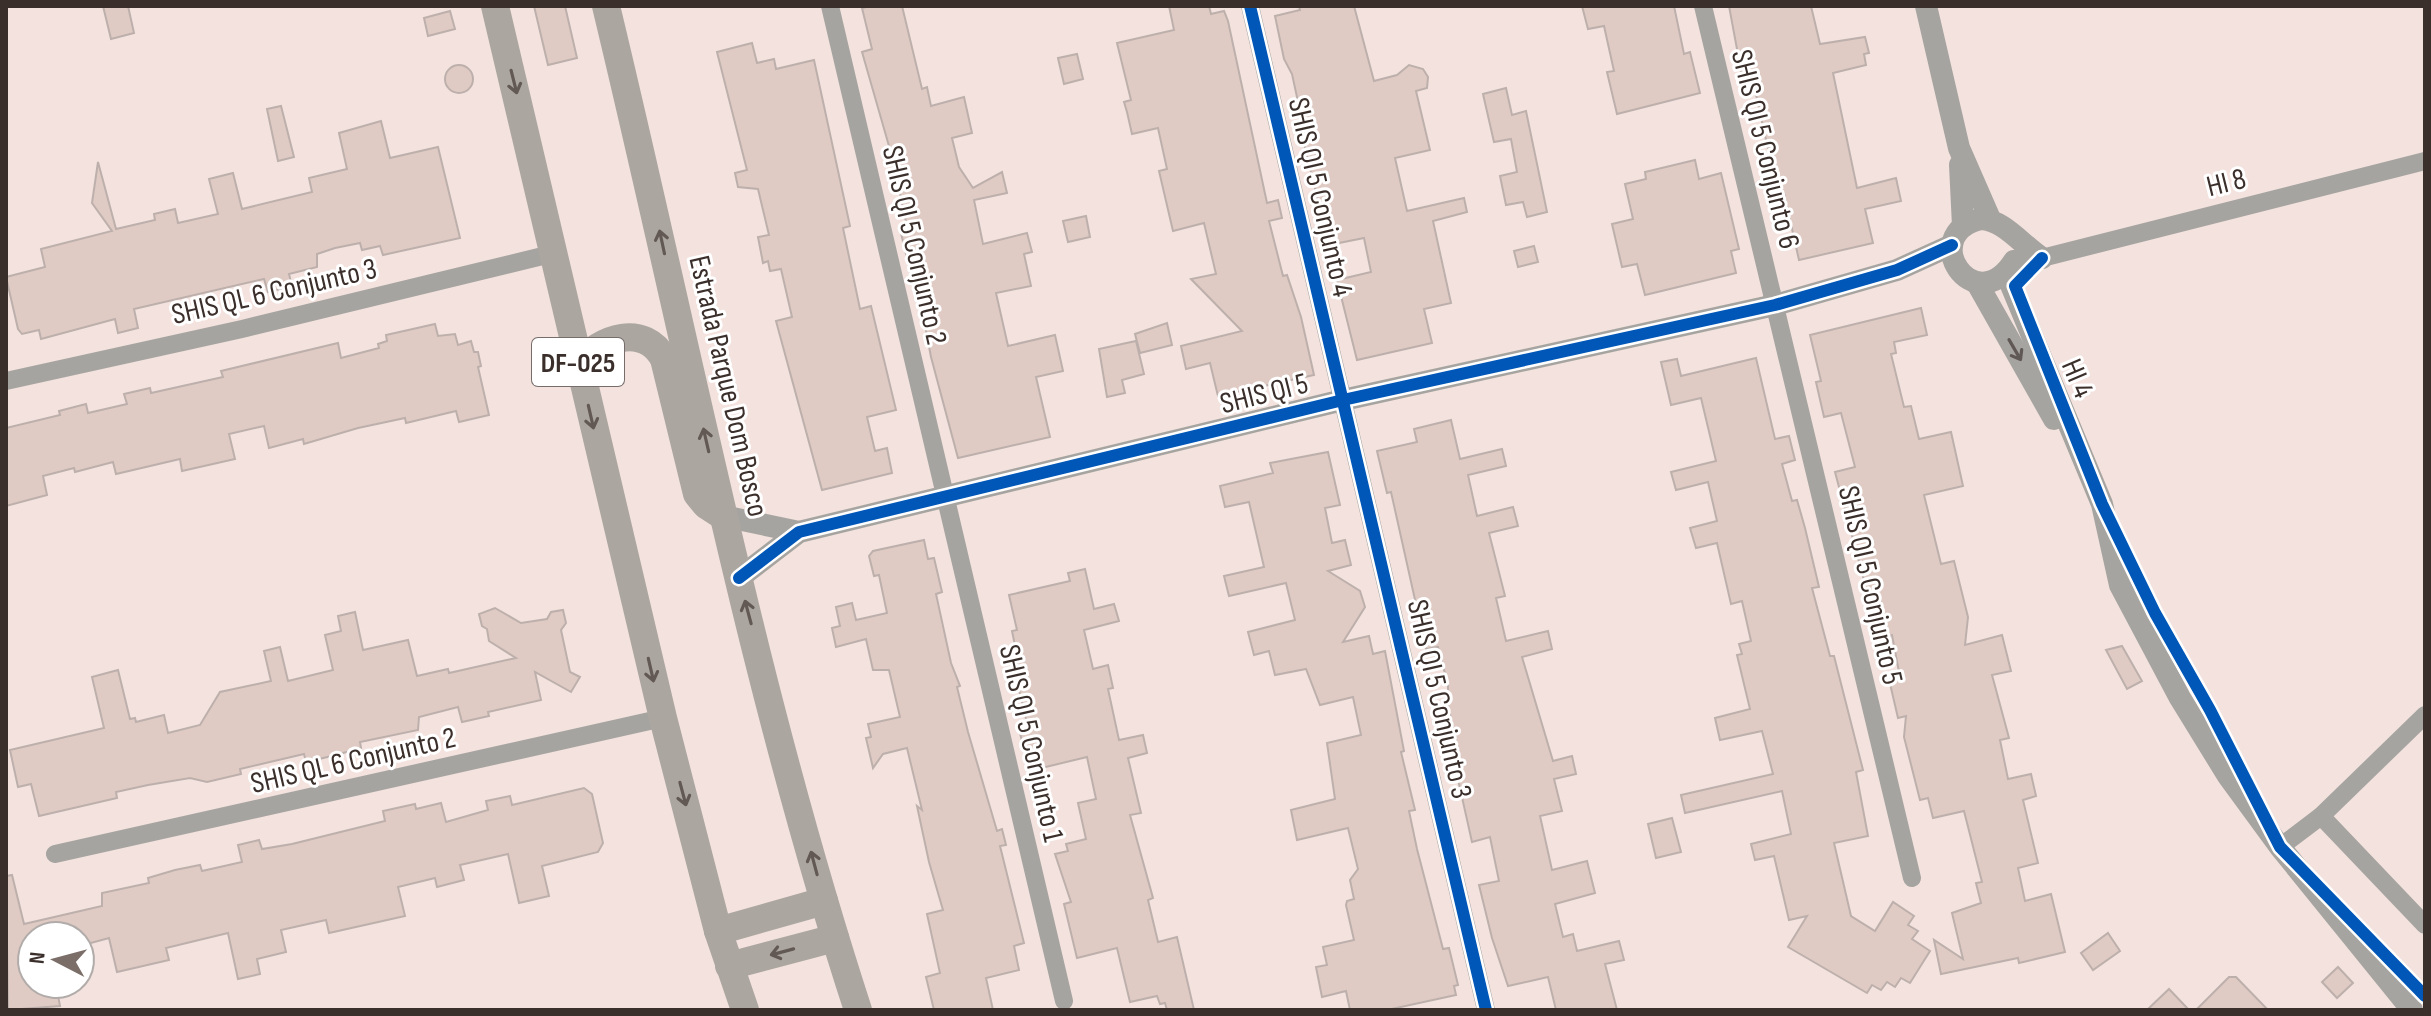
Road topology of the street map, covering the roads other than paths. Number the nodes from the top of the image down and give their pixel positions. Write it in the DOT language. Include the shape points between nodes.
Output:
graph roads {
  1 [pos="495,6"];
  2 [pos="606,6"];
  3 [pos="830,6"];
  4 [pos="1250,6"];
  5 [pos="1703,6"];
  6 [pos="1926,6"];
  7 [pos="1959,148"];
  8 [pos="2425,161"];
  9 [pos="1990,219"];
  10 [pos="1957,235"];
  11 [pos="555,253"];
  12 [pos="2042,258"];
  13 [pos="1897,270"];
  14 [pos="2006,273"];
  15 [pos="1967,277"];
  16 [pos="1775,305"];
  17 [pos="579,364"];
  18 [pos="6,381"];
  19 [pos="1343,400"];
  20 [pos="946,497"];
  21 [pos="2102,504"];
  22 [pos="723,516"];
  23 [pos="799,532"];
  24 [pos="739,578"];
  25 [pos="2425,715"];
  26 [pos="663,718"];
  27 [pos="2321,816"];
  28 [pos="2280,847"];
  29 [pos="55,854"];
  30 [pos="1912,878"];
  31 [pos="824,901"];
  32 [pos="2425,925"];
  33 [pos="718,931"];
  34 [pos="835,938"];
  35 [pos="729,966"];
  36 [pos="1064,1001"];
  37 [pos="745,1010"];
  38 [pos="858,1010"];
  39 [pos="1486,1010"];
  40 [pos="2412,1010"];
  1 -- 11 [label="main road, DF-025, one-way"];
  22 -- 2 [label="main road, Estrada Parque Dom Bosco, one-way"];
  3 -- 20 [label="street, SHIS QI 5 Conjunto 2"];
  4 -- 19 [label="street, SHIS QI 5 Conjunto 4"];
  5 -- 16 [label="street, SHIS QI 5 Conjunto 6"];
  6 -- 7 [label="street"];
  7 -- 9 [label="street"];
  7 -- 10 [label="street"];
  8 -- 12 [label="street, HI 8"];
  9 -- 10 [label="street, SHIS QI 5"];
  9 -- 12 [label="street"];
  10 -- 13 [label="street, SHIS QI 5"];
  10 -- 15 [label="street, HI 4"];
  11 -- 17 [label="main road, DF-025"];
  11 -- 18 [label="street, SHIS QL 6 Conjunto 3"];
  12 -- 14 [label="street, SHIS QI 5" via="2014,261"];
  13 -- 15 [label="street, SHIS QI 5"];
  13 -- 16 [label="street, SHIS QI 5"];
  14 -- 15 [label="street, SHIS QI 5" via="1997,280"];
  14 -- 21 [label="street, HI 4"];
  15 -- 21 [label="street, HI 4, one-way"];
  16 -- 19 [label="street, SHIS QI 5"];
  16 -- 30 [label="street, SHIS QI 5 Conjunto 5"];
  17 -- 22 [label="main road" via="597,346 610,342 637,336 657,346 697,494"];
  17 -- 26 [label="main road, DF-025, one-way"];
  19 -- 20 [label="street, SHIS QI 5"];
  19 -- 39 [label="street, SHIS QI 5 Conjunto 3"];
  20 -- 23 [label="street, SHIS QI 5"];
  20 -- 36 [label="street, SHIS QI 5 Conjunto 1"];
  21 -- 28 [label="street, HI 4" via="2120,585 2180,698"];
  22 -- 23 [label="street, SHIS QI 5"];
  22 -- 24 [label="main road, Estrada Parque Dom Bosco"];
  23 -- 24 [label="street, SHIS QI 5"];
  31 -- 24 [label="main road, Estrada Parque Dom Bosco, one-way"];
  25 -- 27 [label="street"];
  26 -- 29 [label="street, SHIS QL 6 Conjunto 2"];
  26 -- 33 [label="main road, DF-025, one-way"];
  27 -- 28 [label="street"];
  27 -- 32 [label="street"];
  28 -- 40 [label="street, HI 4"];
  31 -- 33 [label="main road"];
  31 -- 34 [label="main road, Estrada Parque Dom Bosco"];
  33 -- 35 [label="main road, DF-025"];
  34 -- 35 [label="main road, one-way"];
  34 -- 38 [label="main road, Estrada Parque Dom Bosco"];
  35 -- 37 [label="main road, DF-025"];
}
